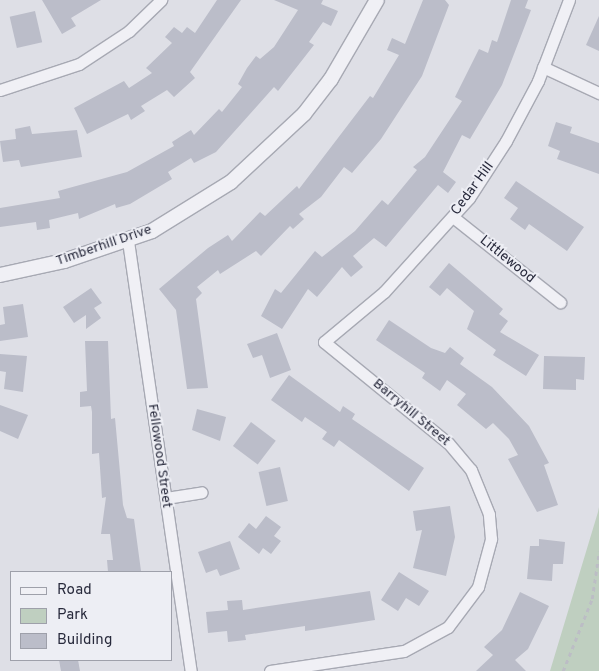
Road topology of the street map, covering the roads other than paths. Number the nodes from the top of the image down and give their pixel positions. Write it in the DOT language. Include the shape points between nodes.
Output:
graph roads {
  1 [pos="161,0"];
  2 [pos="377,0"];
  3 [pos="569,0"];
  4 [pos="543,67"];
  5 [pos="0,90"];
  6 [pos="599,93"];
  7 [pos="453,217"];
  8 [pos="128,241"];
  9 [pos="0,275"];
  10 [pos="560,302"];
  11 [pos="324,342"];
  12 [pos="202,492"];
  13 [pos="166,498"];
  14 [pos="191,671"];
  15 [pos="270,671"];
  1 -- 5 [label="street" via="129,31 79,64"];
  2 -- 8 [label="street, Timberhill Drive" via="331,79 269,150 190,210"];
  3 -- 4 [label="street, Cedar Hill"];
  4 -- 6 [label="street"];
  4 -- 7 [label="street, Cedar Hill" via="506,141"];
  7 -- 10 [label="street, Littlewood"];
  7 -- 11 [label="street, Cedar Hill" via="384,292"];
  8 -- 9 [label="street, Timberhill Drive"];
  8 -- 13 [label="street, Fellowood Street"];
  11 -- 15 [label="street, Barryhill Street" via="448,443 471,470 489,514 487,564 465,609 427,642 391,654"];
  12 -- 13 [label="street"];
  13 -- 14 [label="street, Fellowood Street"];
}
